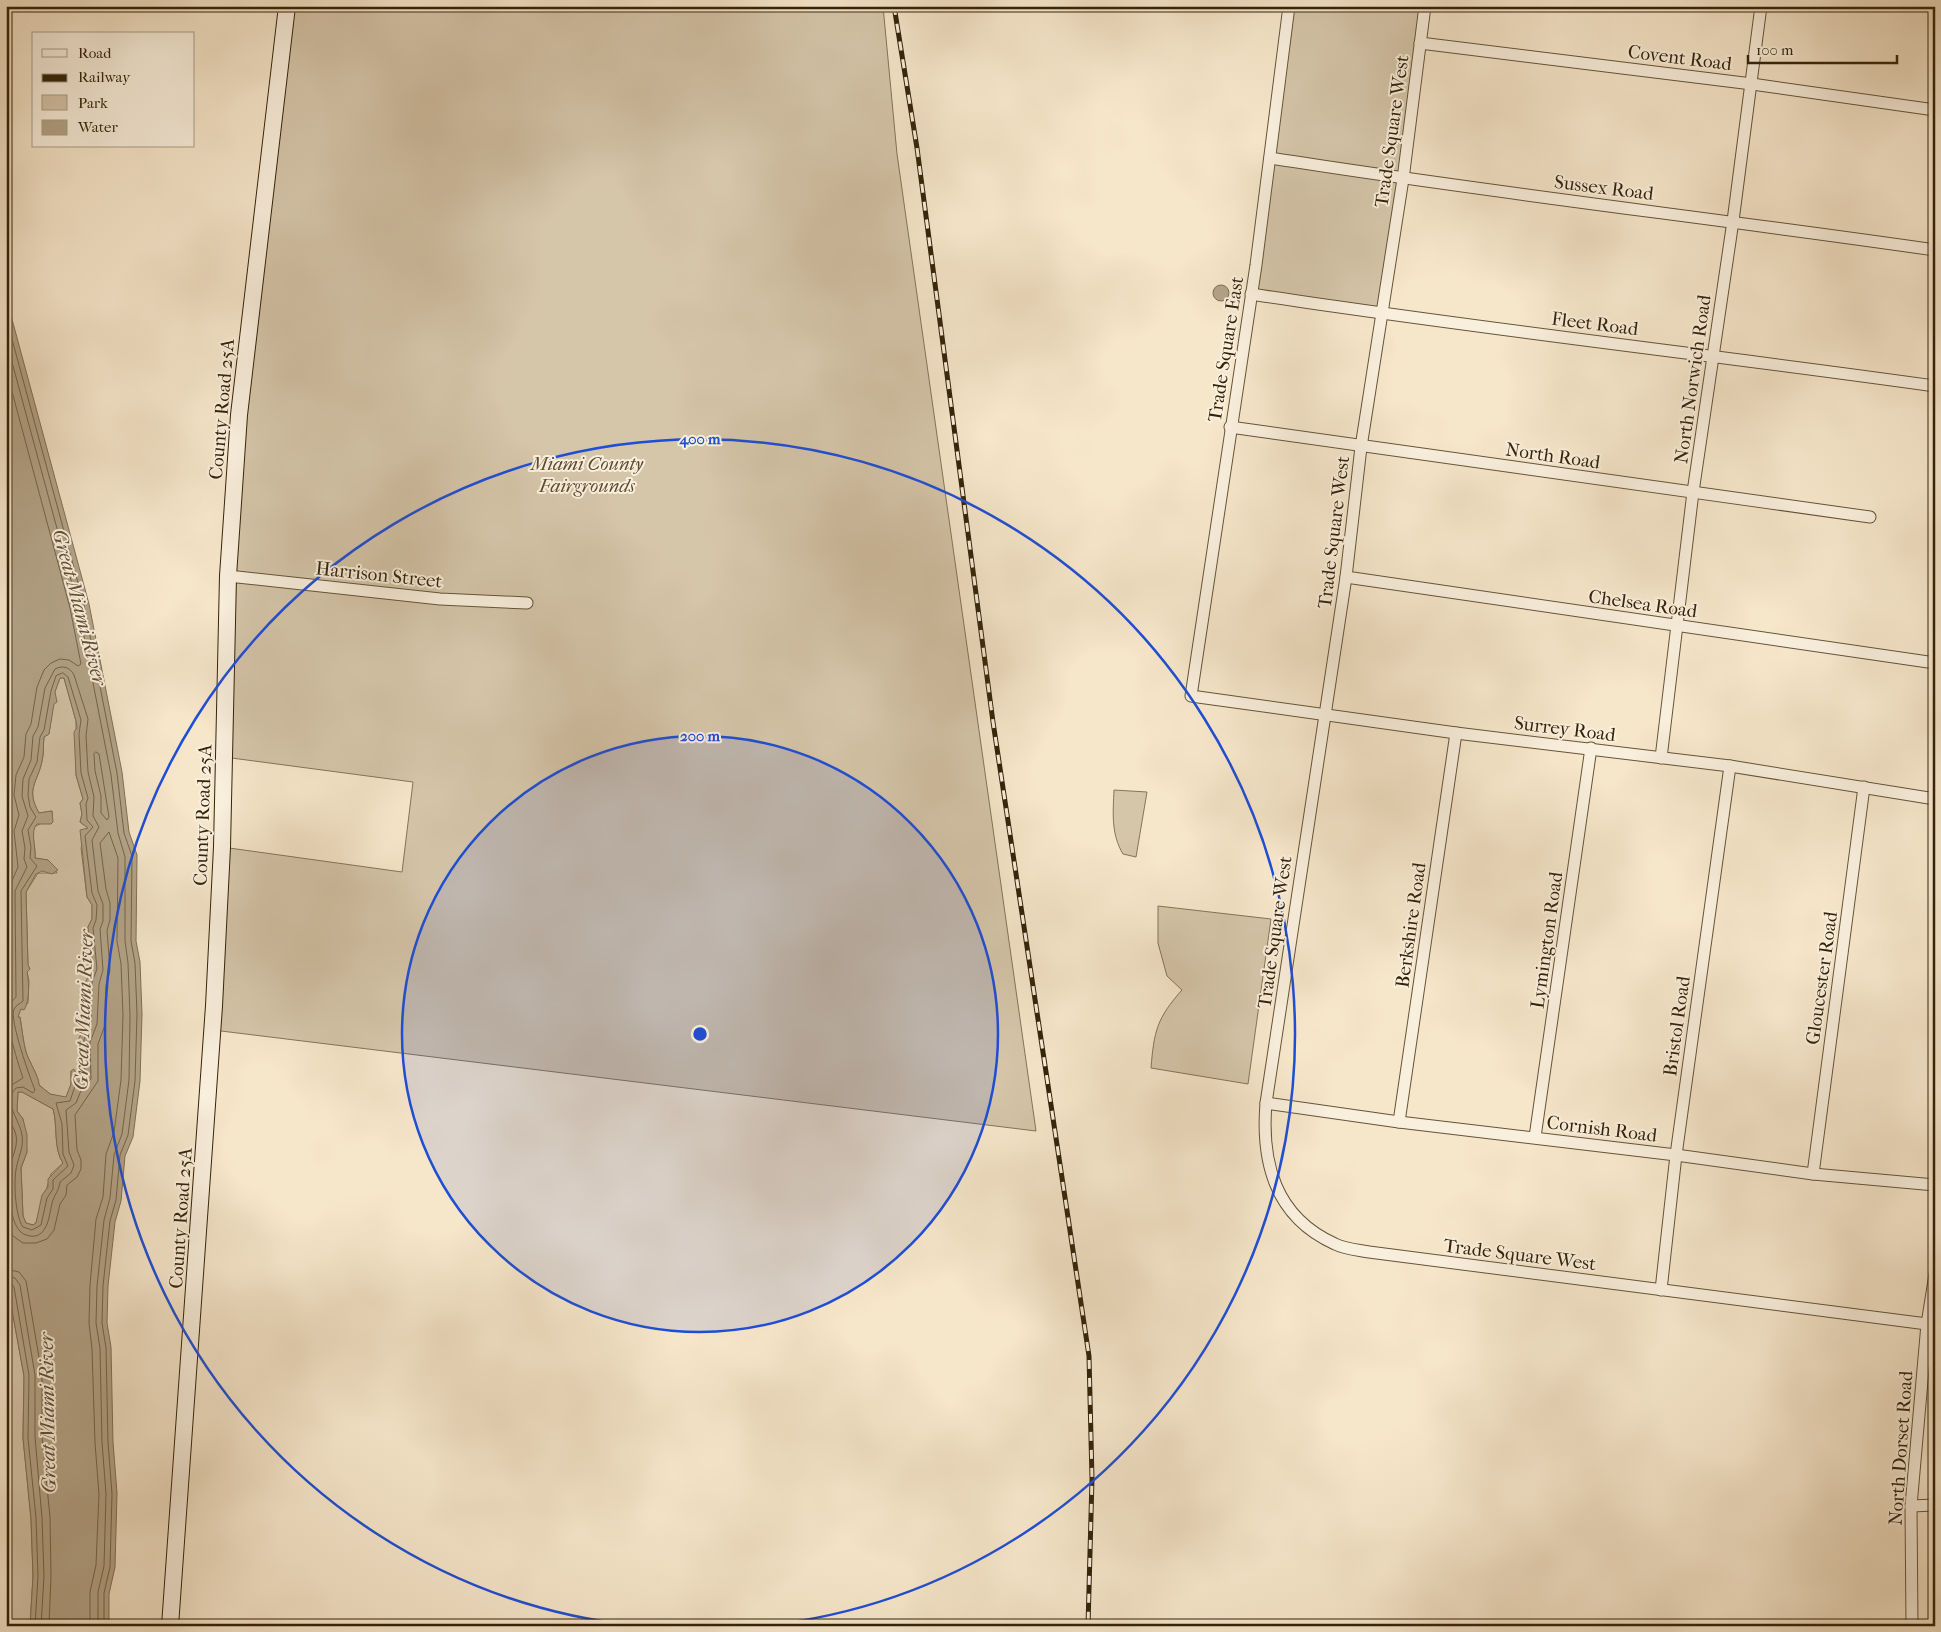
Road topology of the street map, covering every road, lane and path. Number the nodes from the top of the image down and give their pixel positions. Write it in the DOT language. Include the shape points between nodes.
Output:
graph roads {
  1 [pos="287,6"];
  2 [pos="1289,6"];
  3 [pos="1425,6"];
  4 [pos="1761,6"];
  5 [pos="1420,43"];
  6 [pos="1752,84"];
  7 [pos="1935,110"];
  8 [pos="1270,158"];
  9 [pos="1403,179"];
  10 [pos="1733,221"];
  11 [pos="1935,250"];
  12 [pos="1251,294"];
  13 [pos="1383,314"];
  14 [pos="1713,355"];
  15 [pos="1935,386"];
  16 [pos="1230,427"];
  17 [pos="1361,447"];
  18 [pos="1694,492"];
  19 [pos="1870,517"];
  20 [pos="228,576"];
  21 [pos="1346,577"];
  22 [pos="527,603"];
  23 [pos="1677,626"];
  24 [pos="1935,663"];
  25 [pos="1190,696"];
  26 [pos="1324,715"];
  27 [pos="1456,733"];
  28 [pos="1591,748"];
  29 [pos="1661,758"];
  30 [pos="1730,766"];
  31 [pos="1864,787"];
  32 [pos="1935,799"];
  33 [pos="1266,1103"];
  34 [pos="1399,1122"];
  35 [pos="1535,1137"];
  36 [pos="1676,1155"];
  37 [pos="1812,1174"];
  38 [pos="1935,1185"];
  39 [pos="1935,1274"];
  40 [pos="1661,1290"];
  41 [pos="1928,1324"];
  42 [pos="1935,1505"];
  43 [pos="1911,1506"];
  44 [pos="170,1626"];
  45 [pos="1912,1626"];
  1 -- 20 [label="main road, County Road 25A" via="239,415"];
  2 -- 8 [label="street, Trade Square East"];
  3 -- 5 [label="street, Trade Square West"];
  4 -- 6 [label="street, North Norwich Road"];
  5 -- 6 [label="street, Covent Road"];
  5 -- 9 [label="street, Trade Square West"];
  6 -- 7 [label="street, Covent Road"];
  6 -- 10 [label="street, North Norwich Road"];
  8 -- 9 [label="street, Sussex Road"];
  8 -- 12 [label="street, Trade Square East"];
  9 -- 10 [label="street, Sussex Road"];
  9 -- 13 [label="street, Trade Square West"];
  10 -- 11 [label="street, Sussex Road"];
  10 -- 14 [label="street, North Norwich Road"];
  12 -- 13 [label="street, Fleet Road"];
  12 -- 16 [label="street, Trade Square East"];
  13 -- 14 [label="street, Fleet Road"];
  13 -- 17 [label="street, Trade Square West"];
  14 -- 15 [label="street, Fleet Road"];
  14 -- 18 [label="street, North Norwich Road"];
  16 -- 17 [label="street, North Road"];
  16 -- 25 [label="street, Trade Square East"];
  17 -- 18 [label="street, North Road"];
  17 -- 21 [label="street, Trade Square West"];
  18 -- 19 [label="street, North Road"];
  18 -- 23 [label="street, North Norwich Road"];
  20 -- 22 [label="street, Harrison Street" via="440,599"];
  20 -- 44 [label="main road, County Road 25A" via="214,1006"];
  21 -- 23 [label="street, Chelsea Road"];
  21 -- 26 [label="street, Trade Square West"];
  23 -- 24 [label="street, Chelsea Road"];
  23 -- 29 [label="street, North Norwich Road"];
  25 -- 26 [label="street, Surrey Road"];
  26 -- 27 [label="street, Surrey Road"];
  26 -- 33 [label="street, Trade Square West"];
  27 -- 28 [label="street, Surrey Road"];
  27 -- 34 [label="street, Berkshire Road"];
  28 -- 29 [label="street, Surrey Road"];
  28 -- 35 [label="street, Lymington Road"];
  29 -- 30 [label="street, Surrey Road"];
  30 -- 31 [label="street, Surrey Road"];
  30 -- 36 [label="street, Bristol Road"];
  31 -- 32 [label="street, Surrey Road"];
  31 -- 37 [label="street, Gloucester Road"];
  33 -- 34 [label="street, Cornish Road"];
  33 -- 40 [label="street, Trade Square West" via="1267,1160 1277,1190 1303,1224 1336,1245"];
  34 -- 35 [label="street, Cornish Road"];
  35 -- 36 [label="street, Cornish Road"];
  36 -- 37 [label="street, Cornish Road"];
  36 -- 40 [label="street, Bristol Road"];
  37 -- 38 [label="street, Cornish Road"];
  39 -- 41 [label="street, North Dorset Road"];
  40 -- 41 [label="street, Trade Square West"];
  41 -- 43 [label="street, North Dorset Road"];
  42 -- 43 [label="street"];
  43 -- 45 [label="street, North Dorset Road"];
}
